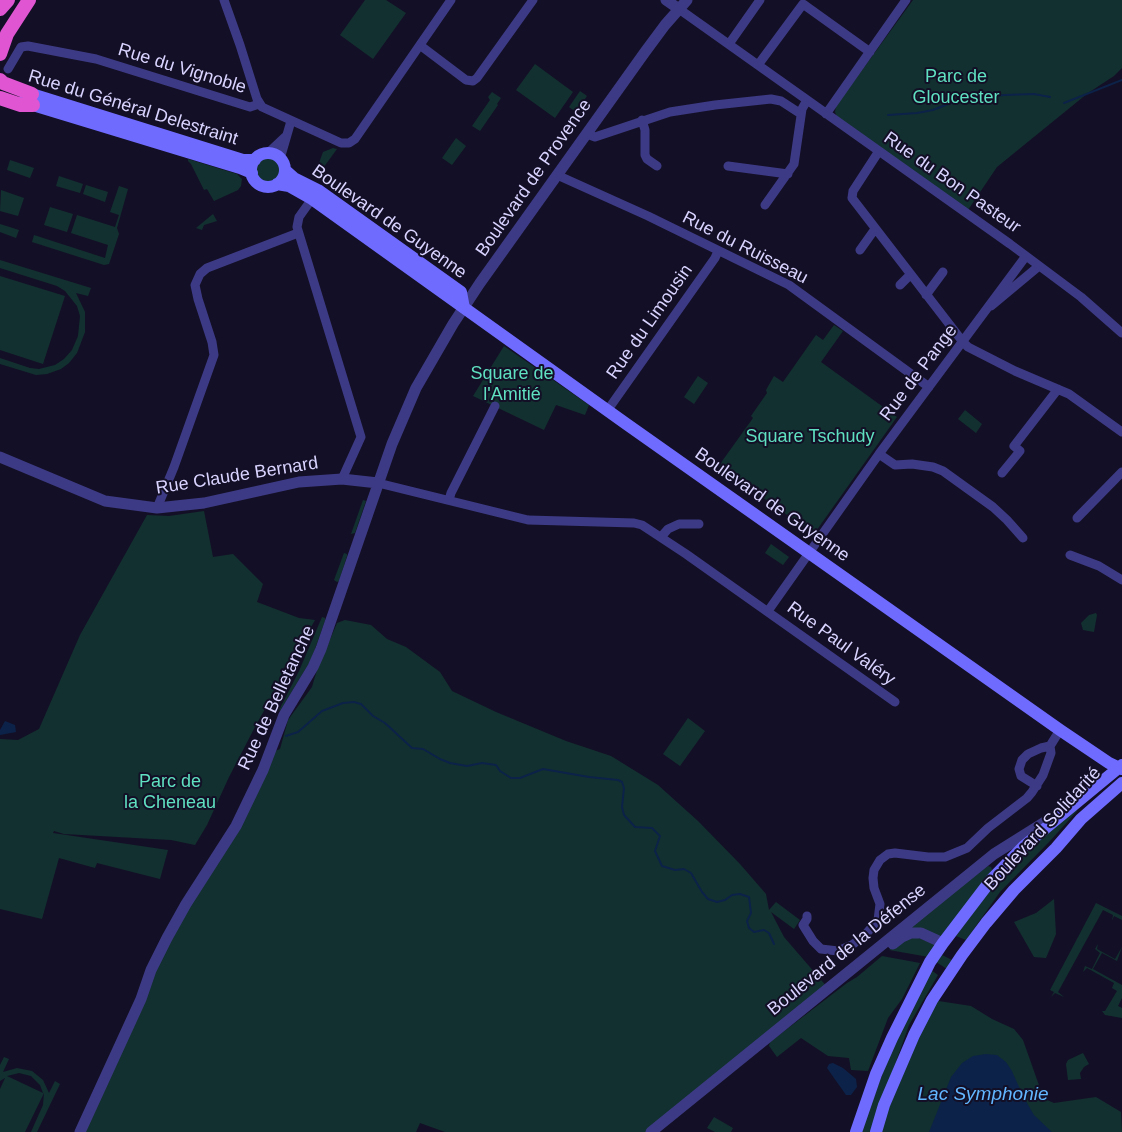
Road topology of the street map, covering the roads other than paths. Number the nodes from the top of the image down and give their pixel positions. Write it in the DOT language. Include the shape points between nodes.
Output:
graph roads {
  1 [pos="8,0"];
  2 [pos="29,0"];
  3 [pos="224,0"];
  4 [pos="451,0"];
  5 [pos="533,0"];
  6 [pos="666,0"];
  7 [pos="760,0"];
  8 [pos="906,0"];
  9 [pos="683,4"];
  10 [pos="0,9"];
  11 [pos="729,44"];
  12 [pos="421,46"];
  13 [pos="870,52"];
  14 [pos="0,54"];
  15 [pos="758,65"];
  16 [pos="4,74"];
  17 [pos="0,86"];
  18 [pos="0,95"];
  19 [pos="0,98"];
  20 [pos="32,100"];
  21 [pos="807,100"];
  22 [pos="259,104"];
  23 [pos="801,114"];
  24 [pos="826,114"];
  25 [pos="642,120"];
  26 [pos="290,121"];
  27 [pos="587,134"];
  28 [pos="285,137"];
  29 [pos="879,151"];
  30 [pos="261,157"];
  31 [pos="282,164"];
  32 [pos="657,166"];
  33 [pos="728,166"];
  34 [pos="252,173"];
  35 [pos="788,174"];
  36 [pos="557,175"];
  37 [pos="278,184"];
  38 [pos="310,186"];
  39 [pos="312,199"];
  40 [pos="765,206"];
  41 [pos="875,229"];
  42 [pos="298,233"];
  43 [pos="371,235"];
  44 [pos="860,250"];
  45 [pos="718,251"];
  46 [pos="1026,256"];
  47 [pos="1039,266"];
  48 [pos="943,272"];
  49 [pos="910,275"];
  50 [pos="900,285"];
  51 [pos="926,295"];
  52 [pos="464,308"];
  53 [pos="985,311"];
  54 [pos="1122,333"];
  55 [pos="963,342"];
  56 [pos="930,387"];
  57 [pos="1058,389"];
  58 [pos="495,406"];
  59 [pos="607,410"];
  60 [pos="1121,428"];
  61 [pos="879,454"];
  62 [pos="0,457"];
  63 [pos="1122,472"];
  64 [pos="1002,473"];
  65 [pos="342,479"];
  66 [pos="378,483"];
  67 [pos="449,500"];
  68 [pos="158,508"];
  69 [pos="1077,518"];
  70 [pos="699,524"];
  71 [pos="661,537"];
  72 [pos="1023,538"];
  73 [pos="809,553"];
  74 [pos="1070,555"];
  75 [pos="1122,580"];
  76 [pos="768,611"];
  77 [pos="895,702"];
  78 [pos="1060,730"];
  79 [pos="1050,746"];
  80 [pos="1120,772"];
  81 [pos="1037,786"];
  82 [pos="1072,806"];
  83 [pos="807,916"];
  84 [pos="942,943"];
  85 [pos="960,958"];
  86 [pos="841,977"];
  87 [pos="80,1132"];
  88 [pos="651,1132"];
  89 [pos="856,1132"];
  90 [pos="876,1132"];
  1 -- 10 [label="highway"];
  2 -- 14 [label="highway" via="7,34"];
  3 -- 22 [label="street"];
  4 -- 12 [label="street"];
  5 -- 12 [label="street" via="473,81 466,80"];
  6 -- 9 [label="street"];
  7 -- 11 [label="street"];
  8 -- 13 [label="street"];
  9 -- 11 [label="street, Rue du Bon Pasteur"];
  9 -- 27 [label="street, Boulevard de Provence" via="644,52"];
  11 -- 15 [label="street, Rue du Bon Pasteur"];
  12 -- 26 [label="street, Rue du Vignoble" via="349,143 341,143"];
  13 -- 15 [label="street" via="803,4"];
  13 -- 24 [label="street"];
  15 -- 21 [label="street, Rue du Bon Pasteur"];
  16 -- 20 [label="highway" via="3,84"];
  16 -- 22 [label="street, Rue du Vignoble" via="21,47 28,46 96,59 250,107"];
  17 -- 20 [label="main road, Rue du Général Delestraint"];
  18 -- 20 [label="main road, Rue du Général Delestraint"];
  19 -- 20 [label="highway" via="21,104"];
  20 -- 30 [label="main road, Rue du Général Delestraint" via="243,160"];
  20 -- 34 [label="main road, Rue du Général Delestraint"];
  21 -- 23 [label="street"];
  21 -- 24 [label="street, Rue du Bon Pasteur"];
  22 -- 26 [label="street, Rue du Vignoble" via="264,110"];
  23 -- 25 [label="street" via="781,101 771,99 693,108"];
  23 -- 35 [label="street" via="796,160"];
  24 -- 29 [label="street, Rue du Bon Pasteur"];
  25 -- 27 [label="street" via="595,136"];
  25 -- 32 [label="street" via="646,130 645,155"];
  26 -- 28 [label="street"];
  27 -- 36 [label="street, Boulevard de Provence"];
  28 -- 30 [label="street"];
  28 -- 31 [label="street"];
  29 -- 41 [label="street" via="852,194 853,201"];
  29 -- 46 [label="street, Rue du Bon Pasteur"];
  30 -- 31 [label="main road" via="276,156"];
  30 -- 34 [label="main road"];
  31 -- 37 [label="main road" via="284,176"];
  31 -- 38 [label="main road, Boulevard de Guyenne" via="294,178"];
  33 -- 35 [label="street"];
  34 -- 37 [label="main road" via="263,186"];
  35 -- 40 [label="street"];
  36 -- 45 [label="street, Rue du Ruisseau"];
  36 -- 52 [label="street, Boulevard de Provence"];
  37 -- 39 [label="main road, Boulevard de Guyenne" via="289,186"];
  38 -- 39 [label="street" via="314,195"];
  38 -- 43 [label="main road, Boulevard de Guyenne"];
  39 -- 42 [label="street" via="297,222"];
  39 -- 43 [label="main road, Boulevard de Guyenne"];
  41 -- 44 [label="street"];
  41 -- 49 [label="street"];
  42 -- 65 [label="street" via="361,433 361,440"];
  42 -- 68 [label="street" via="207,268 200,274 195,285 214,355"];
  43 -- 52 [label="main road, Boulevard de Guyenne"];
  45 -- 56 [label="street, Rue du Ruisseau" via="789,285"];
  45 -- 59 [label="street, Rue du Limousin"];
  46 -- 47 [label="street, Rue du Bon Pasteur"];
  46 -- 53 [label="street, Rue de Pange"];
  47 -- 53 [label="street, Rue de Pange"];
  47 -- 54 [label="street, Rue du Bon Pasteur"];
  48 -- 51 [label="street"];
  49 -- 50 [label="street"];
  49 -- 51 [label="street"];
  51 -- 55 [label="street"];
  52 -- 59 [label="main road, Boulevard de Guyenne"];
  52 -- 66 [label="street, Boulevard de Provence" via="416,388"];
  53 -- 55 [label="street, Rue de Pange"];
  55 -- 56 [label="street, Rue de Pange"];
  55 -- 57 [label="street" via="1015,371"];
  56 -- 61 [label="street, Rue de Pange"];
  57 -- 60 [label="street"];
  57 -- 64 [label="street" via="1014,446 1020,451"];
  58 -- 67 [label="street"];
  59 -- 73 [label="main road, Boulevard de Guyenne"];
  61 -- 72 [label="street" via="895,464 933,467 943,471 993,507"];
  61 -- 73 [label="street, Rue de Pange"];
  62 -- 68 [label="street, Rue Claude Bernard" via="105,501"];
  63 -- 69 [label="street"];
  65 -- 66 [label="street, Rue Claude Bernard"];
  65 -- 68 [label="street, Rue Claude Bernard" via="299,482 204,503"];
  66 -- 67 [label="street, Rue Claude Bernard"];
  66 -- 87 [label="street, Rue de Belletanche" via="321,650 284,715 263,770 236,826 167,938"];
  67 -- 71 [label="street, Rue Claude Bernard" via="528,520 638,523"];
  70 -- 71 [label="street" via="679,524"];
  71 -- 76 [label="street, Rue Claude Bernard"];
  73 -- 76 [label="street"];
  73 -- 78 [label="main road, Boulevard de Guyenne"];
  74 -- 75 [label="street"];
  76 -- 77 [label="street, Rue Paul Valéry"];
  78 -- 79 [label="street"];
  78 -- 80 [label="main road, Boulevard de Guyenne"];
  79 -- 81 [label="street" via="1051,753"];
  79 -- 81 [label="street" via="1028,754 1019,769 1021,776"];
  80 -- 82 [label="main road, Boulevard Solidarité"];
  80 -- 85 [label="main road, Boulevard Solidarité" via="1056,848 1002,904"];
  81 -- 83 [label="street" via="1027,798 959,851 938,857 895,853 880,860 873,878 880,904 878,920 852,945 838,951 821,949 803,926"];
  82 -- 84 [label="main road, Boulevard Solidarité" via="1008,862"];
  82 -- 86 [label="street, Boulevard de la Défense" via="994,854"];
  84 -- 85 [label="main road" via="951,942"];
  84 -- 86 [label="street" via="921,933 911,933"];
  84 -- 89 [label="main road, Boulevard Solidarité" via="892,1038"];
  85 -- 90 [label="main road, Boulevard Solidarité" via="914,1035"];
  86 -- 88 [label="street, Boulevard de la Défense"];
}
